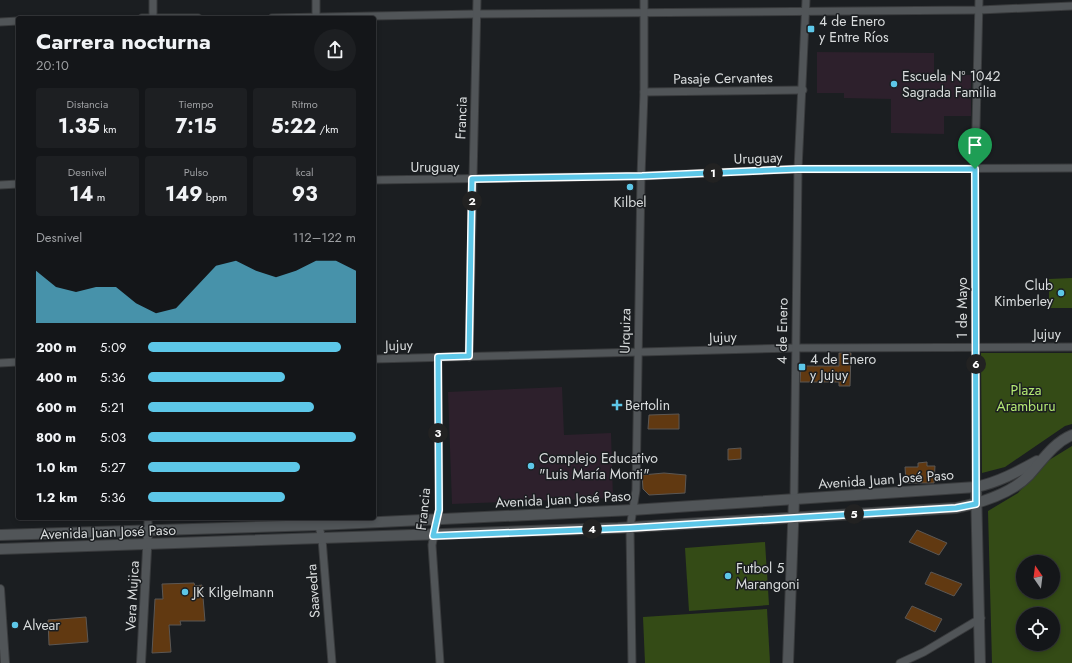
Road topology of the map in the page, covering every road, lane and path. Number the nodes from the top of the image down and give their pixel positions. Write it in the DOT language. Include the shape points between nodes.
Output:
graph roads {
  1 [pos="153,0"];
  2 [pos="316,0"];
  3 [pos="477,0"];
  4 [pos="644,0"];
  5 [pos="806,0"];
  6 [pos="979,0"];
  7 [pos="1072,6"];
  8 [pos="979,10"];
  9 [pos="806,12"];
  10 [pos="476,14"];
  11 [pos="644,14"];
  12 [pos="153,16"];
  13 [pos="316,16"];
  14 [pos="376,16"];
  15 [pos="16,21"];
  16 [pos="0,22"];
  17 [pos="803,90"];
  18 [pos="644,92"];
  19 [pos="1072,168"];
  20 [pos="798,169"];
  21 [pos="975,169"];
  22 [pos="641,176"];
  23 [pos="472,179"];
  24 [pos="376,180"];
  25 [pos="16,184"];
  26 [pos="0,185"];
  27 [pos="976,347"];
  28 [pos="1072,347"];
  29 [pos="795,348"];
  30 [pos="638,353"];
  31 [pos="469,356"];
  32 [pos="438,357"];
  33 [pos="376,359"];
  34 [pos="0,362"];
  35 [pos="16,362"];
  36 [pos="1072,435"];
  37 [pos="1044,457"];
  38 [pos="976,487"];
  39 [pos="794,499"];
  40 [pos="976,504"];
  41 [pos="632,510"];
  42 [pos="793,518"];
  43 [pos="437,519"];
  44 [pos="148,520"];
  45 [pos="318,521"];
  46 [pos="630,528"];
  47 [pos="148,531"];
  48 [pos="0,535"];
  49 [pos="433,536"];
  50 [pos="322,539"];
  51 [pos="147,545"];
  52 [pos="0,549"];
  53 [pos="0,589"];
  54 [pos="980,618"];
  55 [pos="5,663"];
  56 [pos="141,663"];
  57 [pos="332,663"];
  58 [pos="440,663"];
  59 [pos="632,663"];
  60 [pos="788,663"];
  61 [pos="900,663"];
  62 [pos="980,663"];
  1 -- 12 [label="street"];
  2 -- 13 [label="street"];
  3 -- 10 [label="street, Francia"];
  4 -- 11 [label="street, Urquiza"];
  5 -- 9 [label="street, 4 de Enero"];
  6 -- 8 [label="street, 1 de Mayo"];
  7 -- 8 [label="street"];
  8 -- 9 [label="street"];
  8 -- 21 [label="street, 1 de Mayo"];
  9 -- 11 [label="street"];
  9 -- 17 [label="street, 4 de Enero"];
  10 -- 11 [label="street"];
  10 -- 14 [label="street"];
  10 -- 23 [label="street, Francia"];
  11 -- 18 [label="street, Urquiza"];
  15 -- 16 [label="street"];
  17 -- 18 [label="street, Pasaje Cervantes"];
  17 -- 20 [label="street, 4 de Enero"];
  18 -- 22 [label="street, Urquiza"];
  19 -- 21 [label="street, Uruguay"];
  20 -- 21 [label="street, Uruguay"];
  20 -- 22 [label="street, Uruguay"];
  20 -- 29 [label="street, 4 de Enero"];
  21 -- 27 [label="street, 1 de Mayo"];
  22 -- 23 [label="street, Uruguay"];
  22 -- 30 [label="street, Urquiza"];
  23 -- 24 [label="street, Uruguay"];
  23 -- 31 [label="street, Francia"];
  25 -- 26 [label="street"];
  27 -- 28 [label="street, Jujuy"];
  27 -- 29 [label="street, Jujuy"];
  27 -- 38 [label="street, 1 de Mayo"];
  29 -- 30 [label="street, Jujuy"];
  29 -- 39 [label="street, 4 de Enero"];
  30 -- 31 [label="street, Jujuy"];
  30 -- 41 [label="street, Urquiza" via="636,490"];
  31 -- 32 [label="street, Jujuy"];
  32 -- 33 [label="street, Jujuy"];
  32 -- 43 [label="street, Francia"];
  34 -- 35 [label="street"];
  36 -- 37 [label="main road" via="1057,444"];
  37 -- 38 [label="main road, Avenida Juan José Paso" via="1009,477"];
  37 -- 40 [label="main road, Avenida Juan José Paso" via="1028,476 1015,486"];
  38 -- 39 [label="main road, Avenida Juan José Paso"];
  38 -- 40 [label="main road, 1 de Mayo"];
  39 -- 41 [label="main road, Avenida Juan José Paso"];
  39 -- 42 [label="main road, 4 de Enero"];
  40 -- 42 [label="main road, Avenida Juan José Paso" via="956,508"];
  40 -- 54 [label="main road, 1 de Mayo"];
  41 -- 43 [label="main road, Avenida Juan José Paso"];
  41 -- 46 [label="street, Urquiza"];
  42 -- 46 [label="main road, Avenida Juan José Paso"];
  42 -- 60 [label="main road, 4 de Enero"];
  43 -- 45 [label="main road, Avenida Juan José Paso"];
  43 -- 49 [label="street, Francia"];
  44 -- 47 [label="street"];
  45 -- 47 [label="main road, Avenida Juan José Paso"];
  45 -- 50 [label="street, Saavedra"];
  46 -- 49 [label="main road, Avenida Juan José Paso"];
  46 -- 59 [label="street, Urquiza"];
  47 -- 48 [label="main road, Avenida Juan José Paso"];
  47 -- 51 [label="street, Vera Mujica"];
  49 -- 50 [label="main road, Avenida Juan José Paso"];
  49 -- 58 [label="street, Francia"];
  50 -- 51 [label="main road, Avenida Juan José Paso"];
  50 -- 57 [label="street, Saavedra"];
  51 -- 52 [label="main road, Avenida Juan José Paso"];
  51 -- 56 [label="street, Vera Mujica"];
  53 -- 55 [label="street"];
  54 -- 61 [label="street" via="924,652"];
  54 -- 62 [label="main road, 1 de Mayo"];
}
